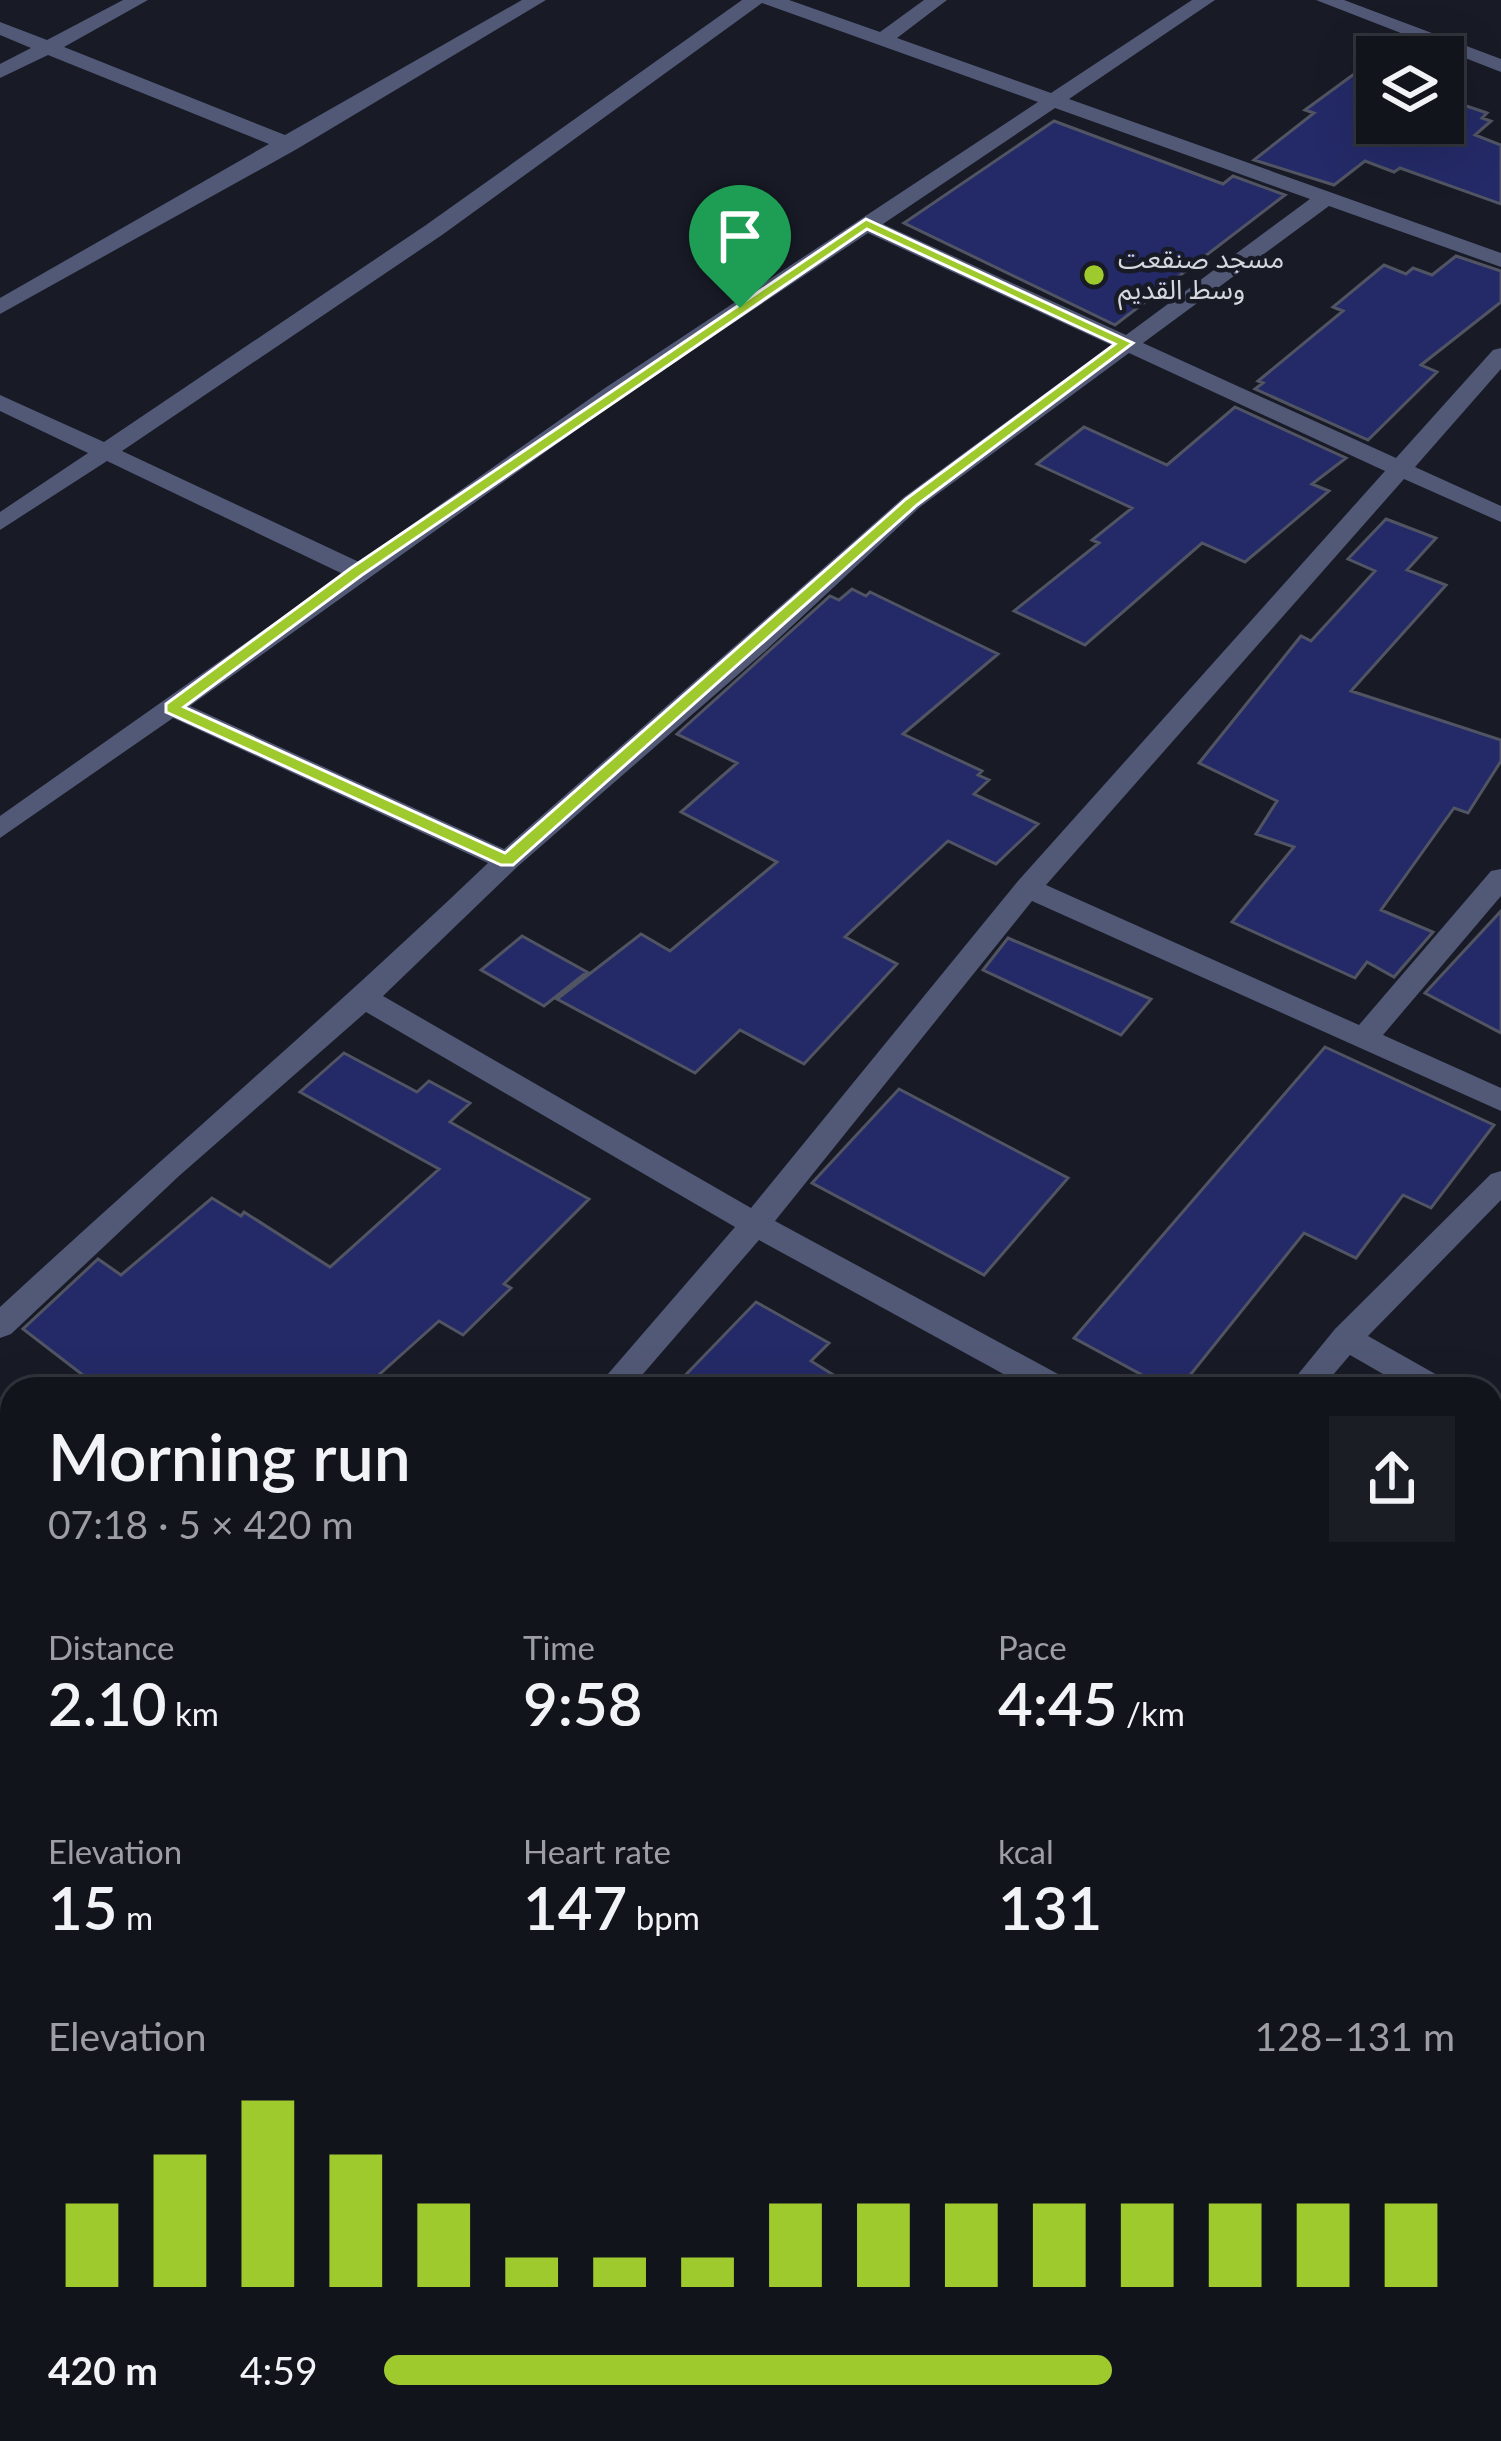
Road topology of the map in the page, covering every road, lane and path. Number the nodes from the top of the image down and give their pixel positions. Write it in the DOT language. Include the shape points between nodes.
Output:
graph roads {
  1 [pos="138,0"];
  2 [pos="536,0"];
  3 [pos="755,0"];
  4 [pos="770,0"];
  5 [pos="937,0"];
  6 [pos="1205,0"];
  7 [pos="1325,0"];
  8 [pos="0,28"];
  9 [pos="884,39"];
  10 [pos="46,46"];
  11 [pos="1501,66"];
  12 [pos="0,72"];
  13 [pos="1057,99"];
  14 [pos="290,145"];
  15 [pos="1326,198"];
  16 [pos="866,224"];
  17 [pos="1501,260"];
  18 [pos="0,307"];
  19 [pos="1125,343"];
  20 [pos="1501,355"];
  21 [pos="0,402"];
  22 [pos="103,452"];
  23 [pos="1400,470"];
  24 [pos="1501,515"];
  25 [pos="0,523"];
  26 [pos="357,572"];
  27 [pos="172,708"];
  28 [pos="0,829"];
  29 [pos="507,861"];
  30 [pos="1501,878"];
  31 [pos="1028,888"];
  32 [pos="364,998"];
  33 [pos="1366,1036"];
  34 [pos="1501,1100"];
  35 [pos="1501,1182"];
  36 [pos="754,1224"];
  37 [pos="0,1326"];
  38 [pos="1346,1338"];
  39 [pos="621,1377"];
  40 [pos="1036,1377"];
  41 [pos="1312,1377"];
  42 [pos="1414,1377"];
  1 -- 10 [label="street"];
  2 -- 14 [label="street"];
  3 -- 22 [label="street" via="434,230"];
  4 -- 9 [label="street"];
  5 -- 9 [label="street"];
  6 -- 13 [label="street"];
  7 -- 11 [label="street"];
  8 -- 10 [label="street"];
  9 -- 13 [label="street"];
  10 -- 12 [label="street"];
  10 -- 14 [label="street"];
  13 -- 15 [label="street"];
  13 -- 16 [label="street"];
  14 -- 18 [label="street"];
  15 -- 17 [label="street"];
  15 -- 19 [label="street"];
  16 -- 19 [label="street"];
  16 -- 26 [label="street"];
  19 -- 23 [label="street"];
  19 -- 29 [label="street" via="912,502"];
  20 -- 23 [label="street"];
  21 -- 22 [label="street"];
  22 -- 25 [label="street"];
  22 -- 26 [label="street"];
  23 -- 24 [label="street"];
  23 -- 31 [label="street"];
  26 -- 27 [label="street"];
  27 -- 28 [label="street"];
  27 -- 29 [label="street"];
  29 -- 32 [label="street"];
  30 -- 33 [label="street"];
  31 -- 33 [label="street"];
  31 -- 36 [label="street"];
  32 -- 36 [label="street"];
  32 -- 37 [label="street"];
  33 -- 34 [label="street"];
  35 -- 38 [label="street"];
  36 -- 39 [label="street"];
  36 -- 40 [label="street"];
  38 -- 41 [label="street"];
  38 -- 42 [label="street"];
}
